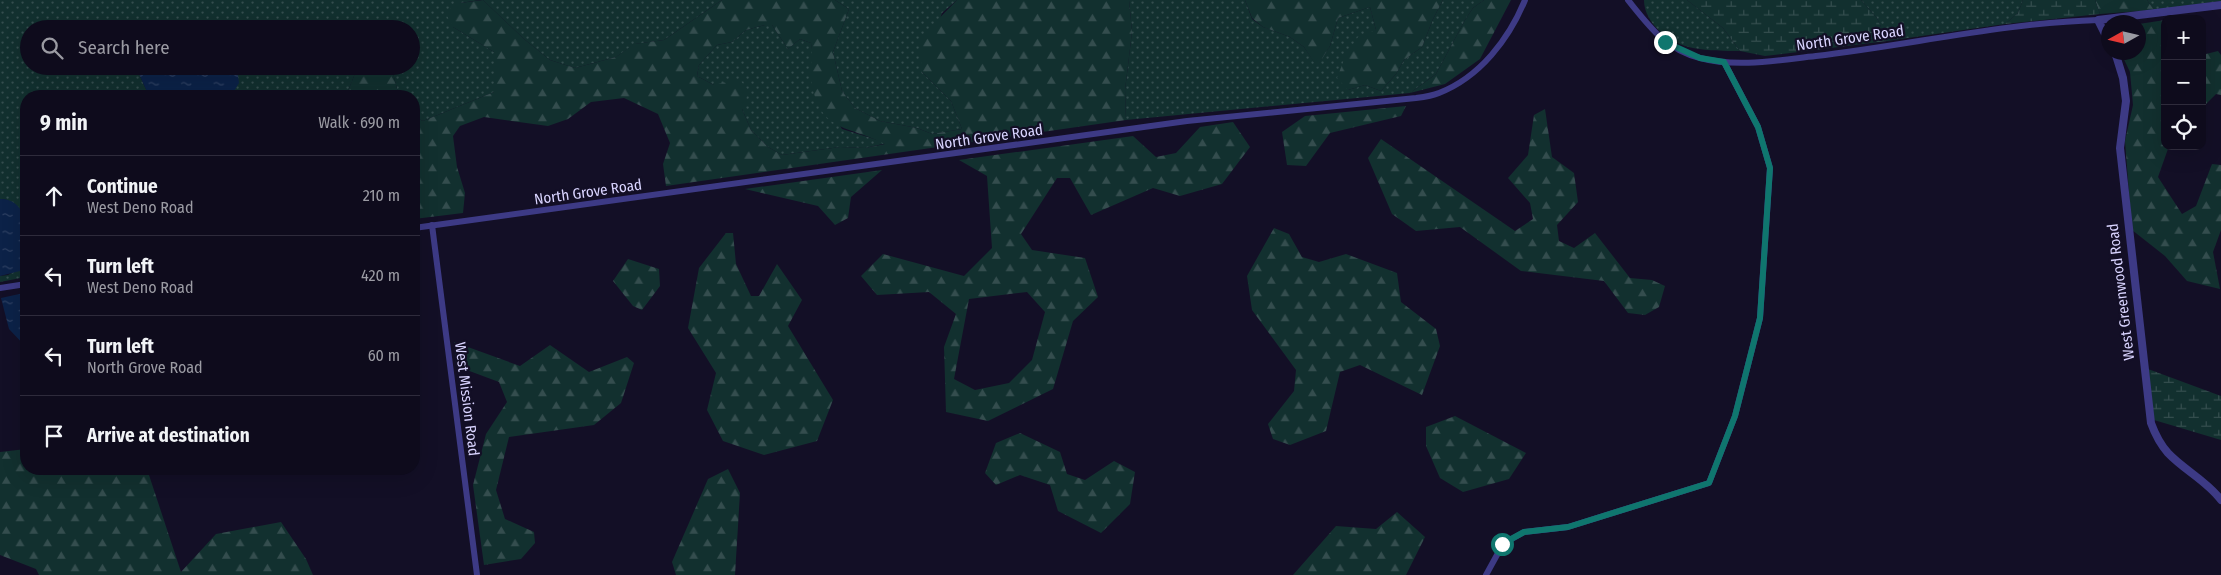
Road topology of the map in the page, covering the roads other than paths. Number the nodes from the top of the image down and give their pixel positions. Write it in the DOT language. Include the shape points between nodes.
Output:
graph roads {
  1 [pos="1526,0"];
  2 [pos="1628,0"];
  3 [pos="2221,5"];
  4 [pos="2098,20"];
  5 [pos="2101,26"];
  6 [pos="2118,60"];
  7 [pos="1724,62"];
  8 [pos="432,225"];
  9 [pos="420,227"];
  10 [pos="20,285"];
  11 [pos="0,288"];
  12 [pos="2221,500"];
  13 [pos="477,575"];
  14 [pos="1486,575"];
  1 -- 8 [label="street, North Grove Road" via="1503,44 1483,64 1438,94 1188,121"];
  2 -- 7 [label="street, North Grove Road" via="1665,42 1700,58"];
  3 -- 4 [label="street"];
  4 -- 5 [label="street"];
  4 -- 7 [label="street, North Grove Road" via="2029,24 1762,62"];
  6 -- 12 [label="street, West Greenwood Road" via="2126,101 2120,148 2151,423 2169,454"];
  7 -- 14 [label="street" via="1758,127 1770,168 1760,318 1735,416 1709,483 1568,527 1524,532 1502,544"];
  8 -- 9 [label="street, North Grove Road"];
  8 -- 13 [label="street, West Mission Road"];
  10 -- 11 [label="street"];
}
